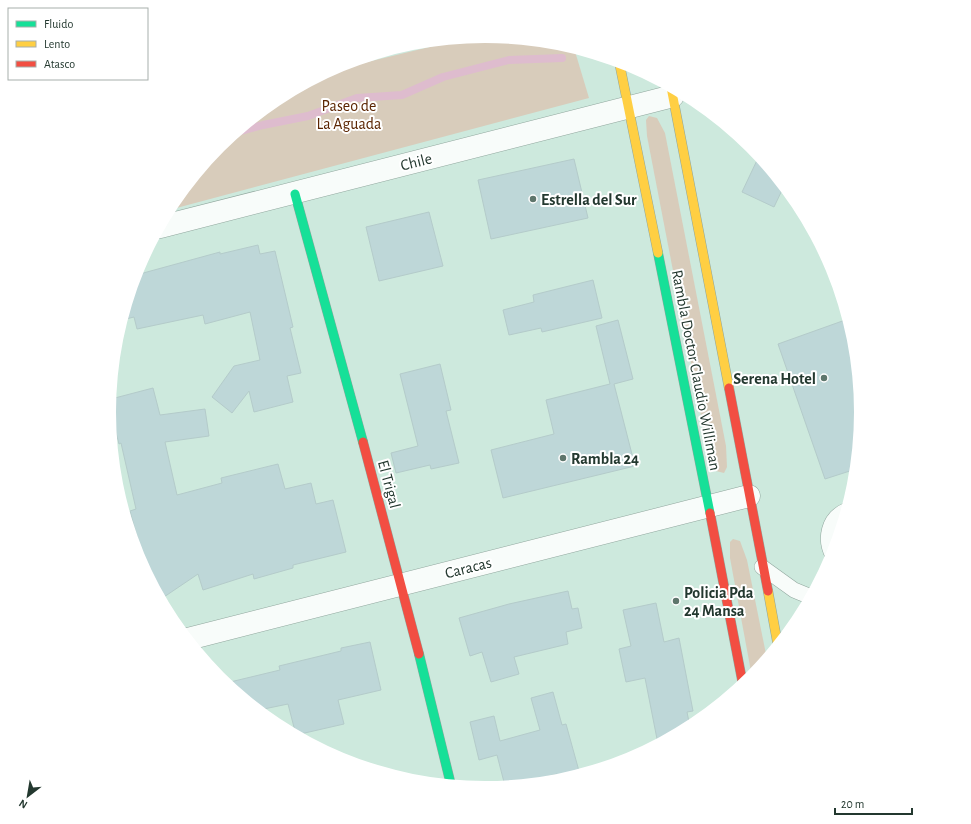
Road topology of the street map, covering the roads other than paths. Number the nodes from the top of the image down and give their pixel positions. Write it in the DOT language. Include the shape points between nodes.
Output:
graph roads {
  1 [pos="620,69"];
  2 [pos="670,92"];
  3 [pos="672,94"];
  4 [pos="628,108"];
  5 [pos="295,194"];
  6 [pos="167,225"];
  7 [pos="749,496"];
  8 [pos="709,506"];
  9 [pos="840,515"];
  10 [pos="829,546"];
  11 [pos="762,567"];
  12 [pos="402,584"];
  13 [pos="806,595"];
  14 [pos="193,638"];
  15 [pos="777,639"];
  16 [pos="742,677"];
  17 [pos="450,779"];
  1 -- 4 [label="main road, Rambla Doctor Claudio Williman"];
  2 -- 4 [label="street, Chile"];
  3 -- 7 [label="main road, Rambla Doctor Claudio Williman"];
  4 -- 5 [label="street, Chile"];
  4 -- 8 [label="main road, Rambla Doctor Claudio Williman"];
  5 -- 6 [label="street, Chile"];
  5 -- 12 [label="main road, El Trigal"];
  7 -- 8 [label="street, Caracas"];
  7 -- 11 [label="main road, Rambla Doctor Claudio Williman"];
  8 -- 12 [label="street, Caracas"];
  8 -- 16 [label="main road, Rambla Doctor Claudio Williman"];
  9 -- 10 [label="lane" via="834,519 830,528"];
  11 -- 13 [label="lane" via="794,590"];
  11 -- 15 [label="main road, Rambla Doctor Claudio Williman"];
  12 -- 14 [label="street, Caracas"];
  12 -- 17 [label="main road, El Trigal"];
}
